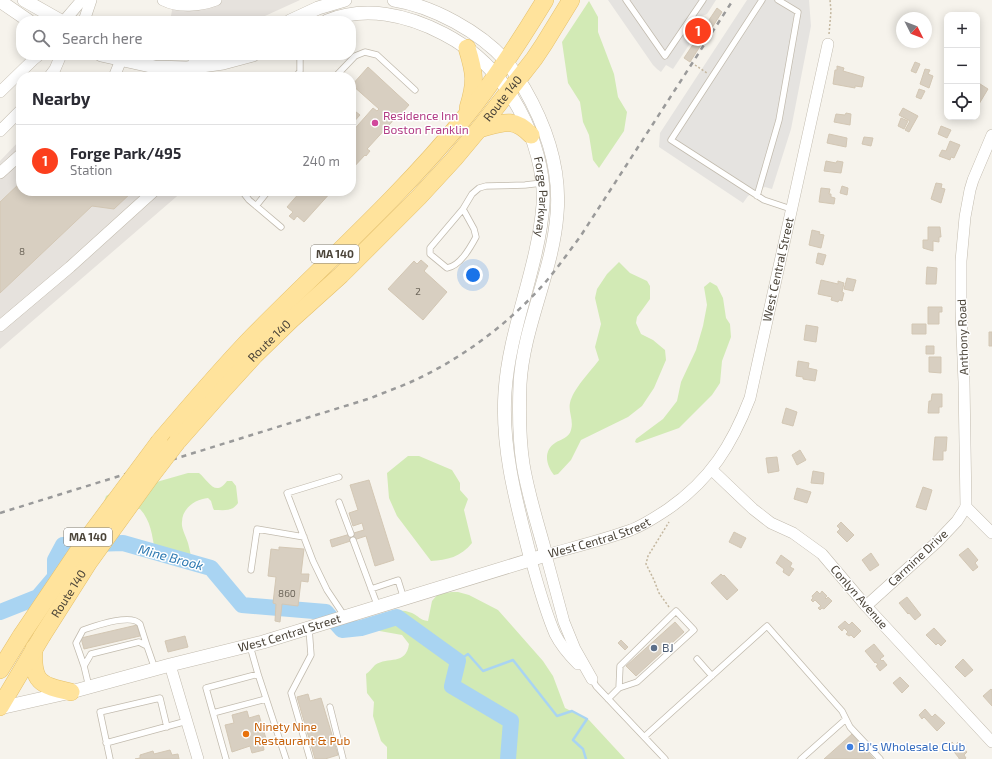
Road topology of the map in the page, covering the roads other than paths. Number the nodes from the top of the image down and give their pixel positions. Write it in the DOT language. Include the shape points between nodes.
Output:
graph roads {
  1 [pos="24,0"];
  2 [pos="82,0"];
  3 [pos="91,0"];
  4 [pos="164,0"];
  5 [pos="216,0"];
  6 [pos="347,0"];
  7 [pos="394,0"];
  8 [pos="544,0"];
  9 [pos="571,0"];
  10 [pos="626,0"];
  11 [pos="702,0"];
  12 [pos="762,0"];
  13 [pos="778,0"];
  14 [pos="0,1"];
  15 [pos="415,2"];
  16 [pos="190,3"];
  17 [pos="350,14"];
  18 [pos="22,16"];
  19 [pos="52,16"];
  20 [pos="68,16"];
  21 [pos="86,16"];
  22 [pos="301,16"];
  23 [pos="343,16"];
  24 [pos="828,44"];
  25 [pos="467,48"];
  26 [pos="356,56"];
  27 [pos="33,60"];
  28 [pos="59,60"];
  29 [pos="121,60"];
  30 [pos="129,60"];
  31 [pos="235,60"];
  32 [pos="300,60"];
  33 [pos="351,60"];
  34 [pos="194,66"];
  35 [pos="501,68"];
  36 [pos="21,72"];
  37 [pos="53,72"];
  38 [pos="116,72"];
  39 [pos="299,72"];
  40 [pos="340,72"];
  41 [pos="16,76"];
  42 [pos="513,84"];
  43 [pos="414,90"];
  44 [pos="0,92"];
  45 [pos="16,115"];
  46 [pos="465,117"];
  47 [pos="479,129"];
  48 [pos="0,131"];
  49 [pos="992,135"];
  50 [pos="531,136"];
  51 [pos="16,159"];
  52 [pos="0,173"];
  53 [pos="542,183"];
  54 [pos="556,183"];
  55 [pos="148,196"];
  56 [pos="247,196"];
  57 [pos="264,196"];
  58 [pos="757,196"];
  59 [pos="256,206"];
  60 [pos="791,209"];
  61 [pos="463,210"];
  62 [pos="281,227"];
  63 [pos="0,326"];
  64 [pos="712,470"];
  65 [pos="339,476"];
  66 [pos="339,502"];
  67 [pos="966,507"];
  68 [pos="992,532"];
  69 [pos="351,534"];
  70 [pos="304,537"];
  71 [pos="353,540"];
  72 [pos="546,555"];
  73 [pos="531,560"];
  74 [pos="251,570"];
  75 [pos="371,589"];
  76 [pos="404,599"];
  77 [pos="866,606"];
  78 [pos="378,607"];
  79 [pos="342,618"];
  80 [pos="309,628"];
  81 [pos="38,642"];
  82 [pos="250,645"];
  83 [pos="147,646"];
  84 [pos="697,659"];
  85 [pos="170,665"];
  86 [pos="84,666"];
  87 [pos="155,669"];
  88 [pos="0,670"];
  89 [pos="258,674"];
  90 [pos="712,676"];
  91 [pos="592,680"];
  92 [pos="89,687"];
  93 [pos="619,688"];
  94 [pos="71,692"];
  95 [pos="608,698"];
  96 [pos="266,699"];
  97 [pos="330,707"];
  98 [pos="0,708"];
  99 [pos="213,713"];
  100 [pos="846,719"];
  101 [pos="187,722"];
  102 [pos="167,727"];
  103 [pos="644,737"];
  104 [pos="992,742"];
  105 [pos="106,743"];
  106 [pos="110,759"];
  107 [pos="198,759"];
  108 [pos="226,759"];
  109 [pos="286,759"];
  110 [pos="310,759"];
  111 [pos="343,759"];
  112 [pos="665,759"];
  113 [pos="801,759"];
  114 [pos="880,759"];
  1 -- 19 [label="street"];
  2 -- 20 [label="street"];
  3 -- 21 [label="street"];
  4 -- 16 [label="street" via="169,3"];
  5 -- 16 [label="street"];
  6 -- 17 [label="lane"];
  6 -- 22 [label="street"];
  7 -- 15 [label="street, Forge Parkway"];
  8 -- 35 [label="main road, Route 140 / MA 140"];
  9 -- 42 [label="main road, Route 140 / MA 140" via="544,44"];
  10 -- 11 [label="lane" via="666,56"];
  12 -- 58 [label="lane" via="671,140"];
  13 -- 58 [label="lane" via="798,12 779,120"];
  14 -- 18 [label="street"];
  15 -- 35 [label="street, Forge Parkway" via="462,27 486,44"];
  17 -- 23 [label="street, Forge Parkway"];
  17 -- 25 [label="street, Forge Parkway" via="377,13 410,20 440,32"];
  24 -- 60 [label="street, West Central Street"];
  25 -- 35 [label="street, Forge Parkway" via="482,60"];
  25 -- 46 [label="main road" via="474,77"];
  26 -- 43 [label="lane" via="366,52 377,55"];
  27 -- 36 [label="street"];
  28 -- 37 [label="street"];
  29 -- 38 [label="street"];
  30 -- 34 [label="street" via="155,67"];
  31 -- 34 [label="street"];
  32 -- 39 [label="lane"];
  33 -- 40 [label="lane"];
  35 -- 42 [label="street, Forge Parkway"];
  35 -- 46 [label="main road, Route 140 / MA 140"];
  41 -- 44 [label="street"];
  42 -- 47 [label="main road, Route 140 / MA 140"];
  42 -- 50 [label="street, Forge Parkway"];
  42 -- 54 [label="street, Forge Parkway" via="536,111 548,139"];
  45 -- 48 [label="street"];
  46 -- 88 [label="main road, Route 140 / MA 140, bridge" via="405,185 253,336 159,442 81,547"];
  47 -- 50 [label="main road" via="512,123 523,127"];
  47 -- 81 [label="main road, Route 140 / MA 140, bridge" via="419,197 250,361 177,442 89,562"];
  49 -- 67 [label="street, Anthony Road" via="970,190 962,261"];
  50 -- 53 [label="street, Forge Parkway"];
  51 -- 52 [label="street"];
  53 -- 54 [label="lane"];
  53 -- 61 [label="lane" via="478,188"];
  53 -- 73 [label="street, Forge Parkway" via="543,204 539,238 509,359 504,426 514,492"];
  54 -- 72 [label="street, Forge Parkway" via="556,229 525,348 520,388 523,464"];
  55 -- 63 [label="street"];
  56 -- 59 [label="lane"];
  57 -- 59 [label="lane"];
  58 -- 60 [label="lane" via="767,202"];
  59 -- 62 [label="lane"];
  60 -- 64 [label="street, West Central Street" via="750,398 741,421"];
  61 -- 61 [label="lane" via="430,248 430,254 447,268 462,258 476,237"];
  64 -- 72 [label="street, West Central Street" via="694,489 654,518 631,530"];
  64 -- 77 [label="street, Conlyn Avenue" via="771,523 793,533 822,554"];
  65 -- 70 [label="lane" via="287,494"];
  66 -- 69 [label="lane"];
  67 -- 68 [label="street"];
  67 -- 77 [label="street, Carmine Drive" via="958,521"];
  70 -- 74 [label="lane" via="257,529"];
  70 -- 79 [label="lane"];
  71 -- 75 [label="lane"];
  72 -- 73 [label="street, West Central Street"];
  72 -- 91 [label="street" via="564,622"];
  73 -- 76 [label="street, West Central Street"];
  73 -- 91 [label="street" via="556,635 566,652"];
  75 -- 76 [label="lane" via="398,580"];
  75 -- 78 [label="lane"];
  76 -- 78 [label="street, West Central Street"];
  77 -- 104 [label="street, Conlyn Avenue"];
  78 -- 79 [label="street, West Central Street"];
  79 -- 80 [label="street, West Central Street"];
  80 -- 82 [label="street, West Central Street"];
  80 -- 110 [label="lane" via="311,655 291,693"];
  81 -- 94 [label="main road" via="33,665 39,679 50,687"];
  81 -- 98 [label="main road, Route 140 / MA 140"];
  82 -- 85 [label="street, West Central Street"];
  82 -- 89 [label="lane"];
  83 -- 86 [label="lane" via="139,642 91,654"];
  83 -- 86 [label="lane" via="139,621 123,619 83,630 76,643"];
  83 -- 87 [label="lane"];
  84 -- 90 [label="lane"];
  85 -- 87 [label="street, West Central Street"];
  85 -- 101 [label="street"];
  86 -- 92 [label="lane"];
  87 -- 92 [label="street, West Central Street"];
  89 -- 96 [label="lane"];
  89 -- 99 [label="lane" via="206,688"];
  90 -- 100 [label="lane" via="767,626 842,711"];
  90 -- 103 [label="lane"];
  91 -- 95 [label="lane"];
  92 -- 94 [label="street, West Central Street"];
  93 -- 93 [label="lane" via="637,682 694,630 676,611 620,666"];
  93 -- 95 [label="lane"];
  94 -- 98 [label="street, West Central Street"];
  95 -- 103 [label="lane"];
  96 -- 99 [label="lane"];
  96 -- 109 [label="lane"];
  97 -- 111 [label="lane"];
  99 -- 108 [label="lane"];
  100 -- 113 [label="lane"];
  100 -- 114 [label="lane" via="850,727"];
  101 -- 102 [label="lane"];
  101 -- 107 [label="street"];
  102 -- 105 [label="lane"];
  102 -- 105 [label="lane" via="160,698 100,712"];
  103 -- 112 [label="lane"];
  105 -- 106 [label="lane"];
}
